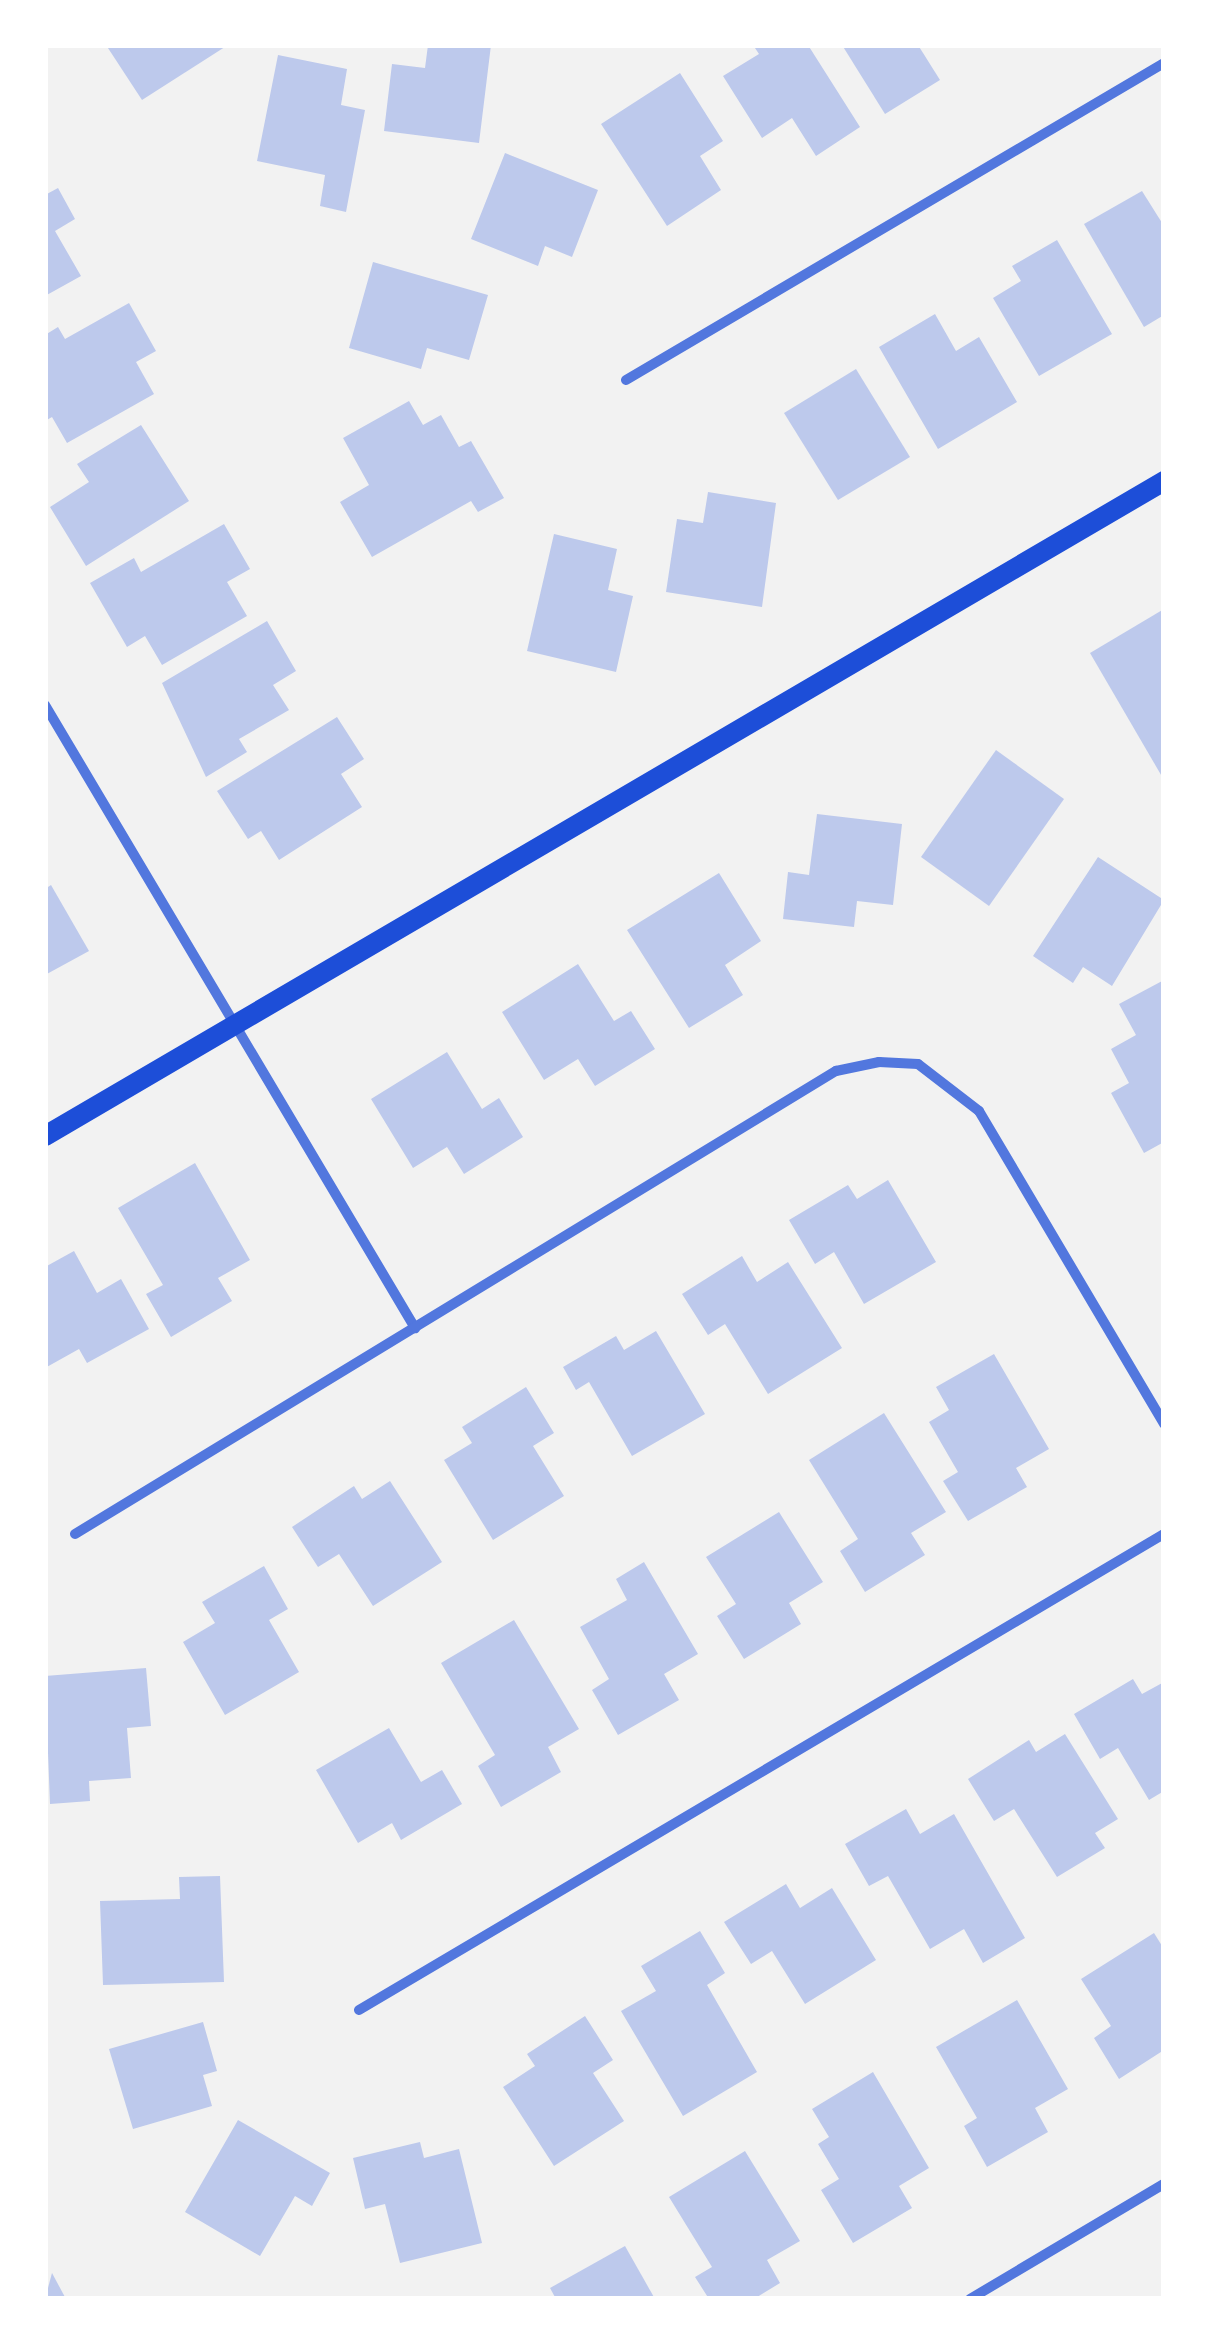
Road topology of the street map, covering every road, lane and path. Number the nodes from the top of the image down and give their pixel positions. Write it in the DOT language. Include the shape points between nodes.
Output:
graph roads {
  1 [pos="1164,63"];
  2 [pos="626,380"];
  3 [pos="1164,482"];
  4 [pos="45,705"];
  5 [pos="49,722"];
  6 [pos="236,1027"];
  7 [pos="45,1136"];
  8 [pos="415,1328"];
  9 [pos="1164,1424"];
  10 [pos="75,1534"];
  11 [pos="1164,1534"];
  12 [pos="359,2010"];
  13 [pos="1164,2184"];
  14 [pos="970,2299"];
  1 -- 2 [label="street"];
  3 -- 6 [label="main road"];
  4 -- 5 [label="street"];
  5 -- 6 [label="street"];
  6 -- 7 [label="main road"];
  6 -- 8 [label="street"];
  8 -- 9 [label="street" via="836,1071 918,1064 979,1110"];
  8 -- 10 [label="street"];
  11 -- 12 [label="street"];
  13 -- 14 [label="street"];
}
